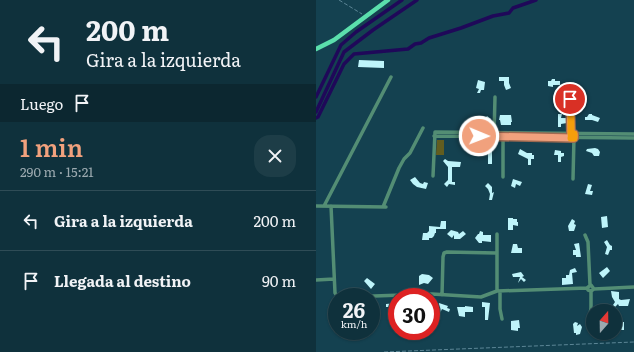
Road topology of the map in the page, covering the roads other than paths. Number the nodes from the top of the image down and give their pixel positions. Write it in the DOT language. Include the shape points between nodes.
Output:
graph roads {
  1 [pos="388,0"];
  2 [pos="316,49"];
  3 [pos="391,76"];
  4 [pos="495,97"];
  5 [pos="570,99"];
  6 [pos="423,128"];
  7 [pos="634,134"];
  8 [pos="494,135"];
  9 [pos="503,135"];
  10 [pos="573,135"];
  11 [pos="634,138"];
  12 [pos="433,176"];
  13 [pos="503,177"];
  14 [pos="573,179"];
  15 [pos="316,206"];
  16 [pos="324,206"];
  17 [pos="331,206"];
  18 [pos="497,234"];
  19 [pos="585,234"];
  20 [pos="496,253"];
  21 [pos="334,279"];
  22 [pos="316,280"];
  23 [pos="335,288"];
  24 [pos="590,288"];
  25 [pos="634,288"];
  26 [pos="498,291"];
  27 [pos="442,295"];
  28 [pos="380,296"];
  29 [pos="591,304"];
  30 [pos="502,319"];
  1 -- 2 [label="main road" via="334,40"];
  3 -- 16 [label="street"];
  4 -- 8 [label="street"];
  5 -- 10 [label="street"];
  6 -- 17 [label="street" via="399,168 385,207"];
  7 -- 10 [label="street"];
  8 -- 9 [label="street"];
  8 -- 12 [label="street" via="434,134"];
  9 -- 10 [label="street"];
  9 -- 13 [label="street"];
  10 -- 11 [label="street"];
  10 -- 14 [label="street"];
  15 -- 16 [label="street"];
  16 -- 17 [label="street"];
  17 -- 21 [label="street"];
  18 -- 20 [label="street"];
  19 -- 24 [label="street" via="588,242"];
  20 -- 26 [label="street"];
  20 -- 27 [label="street" via="444,253"];
  21 -- 22 [label="street"];
  21 -- 23 [label="street"];
  24 -- 25 [label="street"];
  24 -- 26 [label="street"];
  24 -- 29 [label="street"];
  26 -- 27 [label="street" via="481,297"];
  26 -- 30 [label="street"];
  27 -- 28 [label="street"];
}
